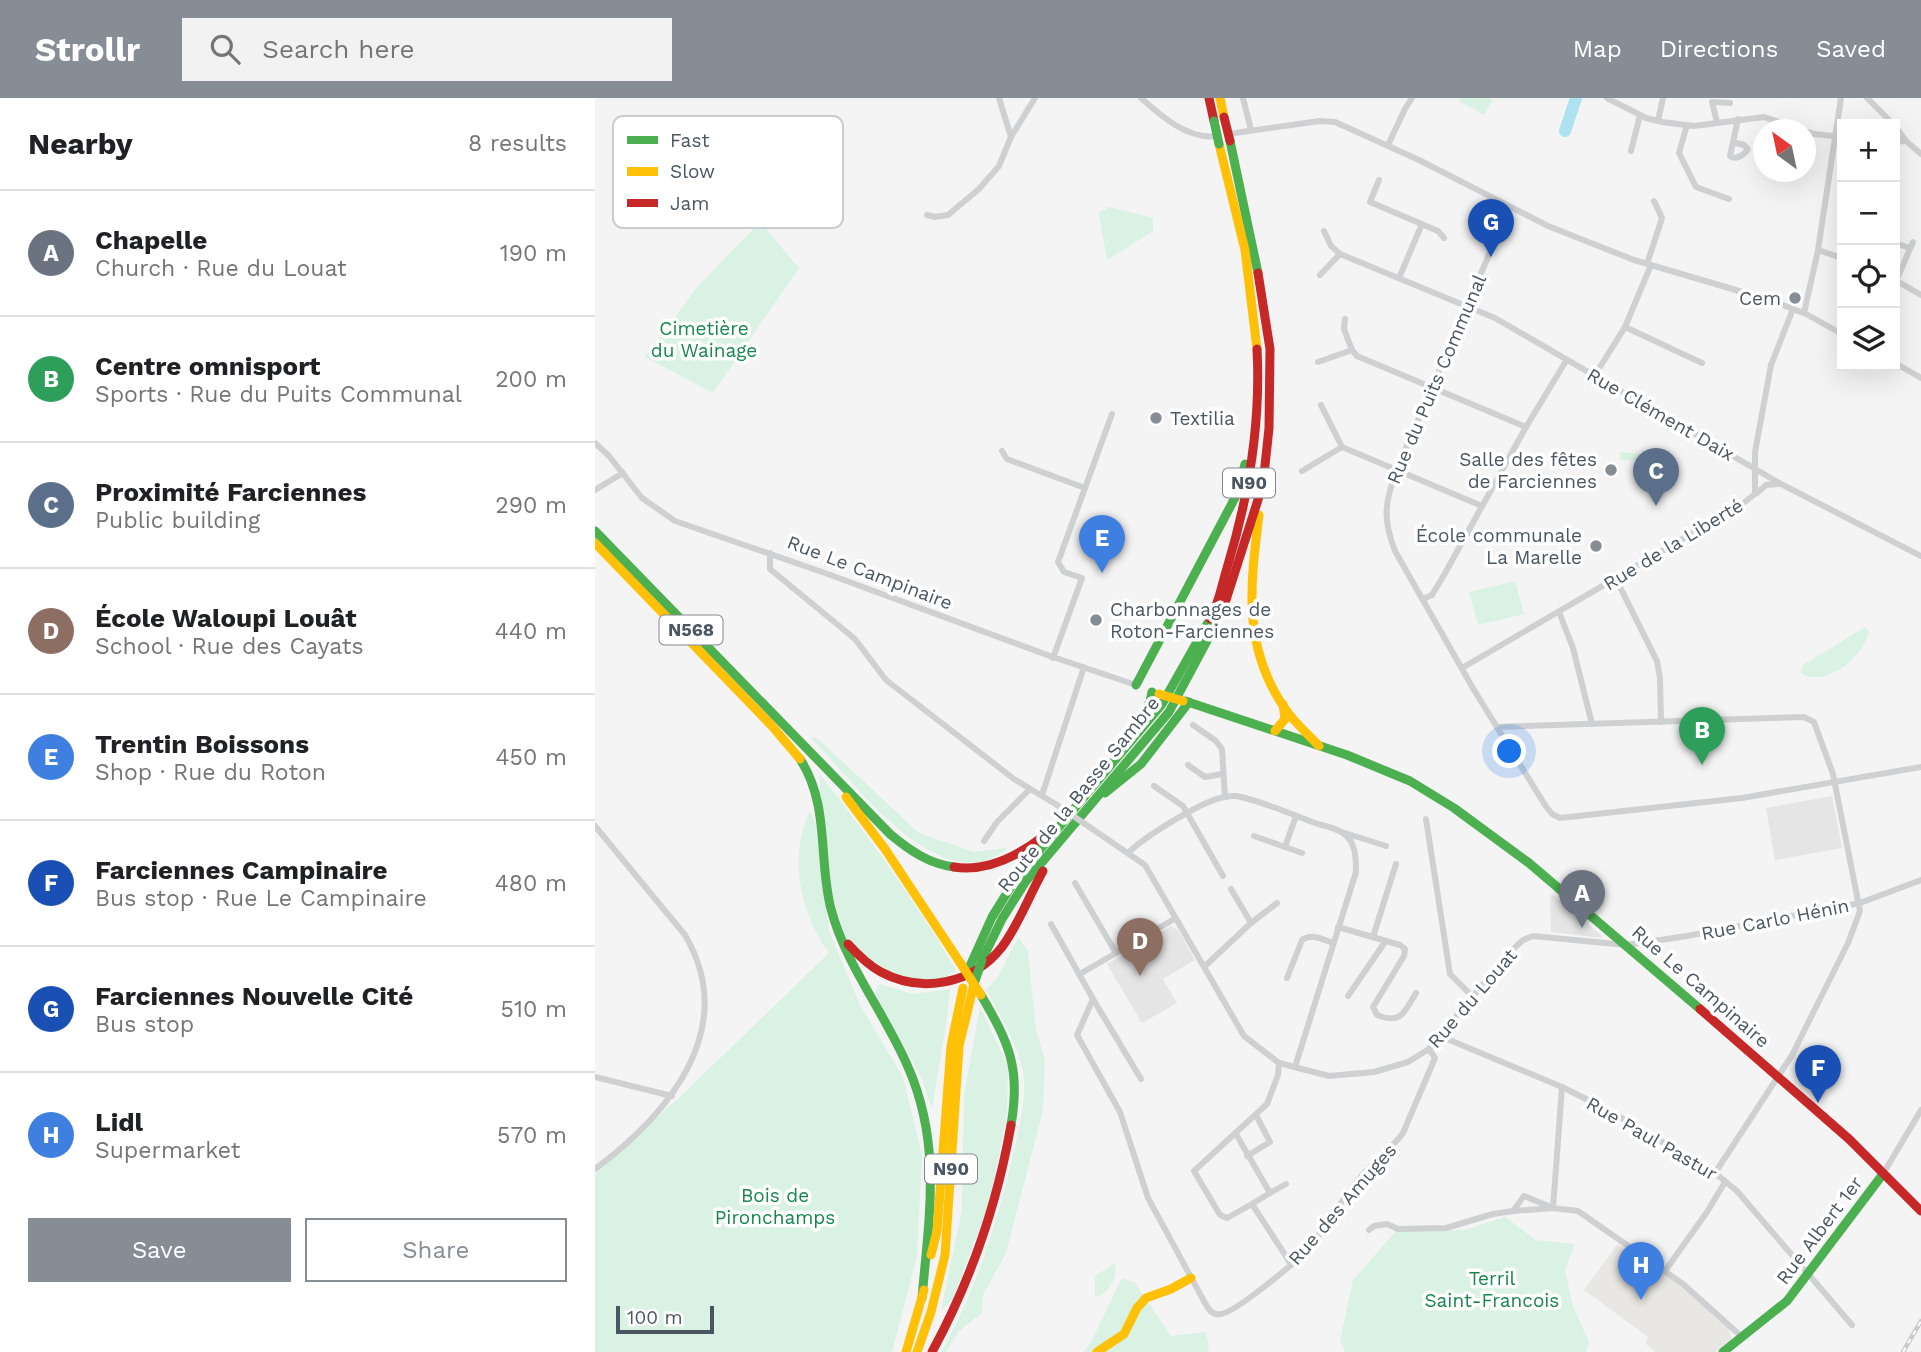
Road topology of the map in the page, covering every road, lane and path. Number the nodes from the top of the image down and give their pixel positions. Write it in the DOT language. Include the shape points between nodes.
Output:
graph roads {
  1 [pos="999,98"];
  2 [pos="1035,98"];
  3 [pos="1209,98"];
  4 [pos="1220,98"];
  5 [pos="1243,98"];
  6 [pos="1412,98"];
  7 [pos="1607,98"];
  8 [pos="1663,98"];
  9 [pos="1841,98"];
  10 [pos="1867,98"];
  11 [pos="1143,99"];
  12 [pos="1730,103"];
  13 [pos="1640,115"];
  14 [pos="1738,119"];
  15 [pos="1770,119"];
  16 [pos="1840,119"];
  17 [pos="1888,119"];
  18 [pos="1658,121"];
  19 [pos="1717,122"];
  20 [pos="1687,125"];
  21 [pos="1251,130"];
  22 [pos="1816,132"];
  23 [pos="1900,133"];
  24 [pos="1011,137"];
  25 [pos="1837,137"];
  26 [pos="1906,141"];
  27 [pos="1733,142"];
  28 [pos="1900,142"];
  29 [pos="1388,145"];
  30 [pos="1837,148"];
  31 [pos="1631,151"];
  32 [pos="1921,154"];
  33 [pos="1379,180"];
  34 [pos="1729,199"];
  35 [pos="1654,201"];
  36 [pos="1509,208"];
  37 [pos="927,215"];
  38 [pos="1422,224"];
  39 [pos="1324,230"];
  40 [pos="1444,238"];
  41 [pos="1900,244"];
  42 [pos="1818,250"];
  43 [pos="1340,254"];
  44 [pos="1837,256"];
  45 [pos="1649,265"];
  46 [pos="1900,270"];
  47 [pos="1320,275"];
  48 [pos="1399,278"];
  49 [pos="1900,284"];
  50 [pos="1921,295"];
  51 [pos="1466,307"];
  52 [pos="1793,309"];
  53 [pos="1804,313"];
  54 [pos="1345,319"];
  55 [pos="1625,327"];
  56 [pos="1837,331"];
  57 [pos="1352,350"];
  58 [pos="1566,361"];
  59 [pos="1318,362"];
  60 [pos="1702,363"];
  61 [pos="1900,366"];
  62 [pos="1595,375"];
  63 [pos="1921,377"];
  64 [pos="1431,387"];
  65 [pos="1321,405"];
  66 [pos="1257,413"];
  67 [pos="1112,414"];
  68 [pos="1526,427"];
  69 [pos="595,443"];
  70 [pos="1342,447"];
  71 [pos="1002,451"];
  72 [pos="1754,468"];
  73 [pos="1397,469"];
  74 [pos="1302,471"];
  75 [pos="623,473"];
  76 [pos="1263,484"];
  77 [pos="1781,484"];
  78 [pos="1085,488"];
  79 [pos="595,490"];
  80 [pos="1755,494"];
  81 [pos="1482,506"];
  82 [pos="595,531"];
  83 [pos="595,543"];
  84 [pos="770,553"];
  85 [pos="1921,555"];
  86 [pos="1616,579"];
  87 [pos="1423,599"];
  88 [pos="1559,612"];
  89 [pos="1053,657"];
  90 [pos="1084,667"];
  91 [pos="1462,668"];
  92 [pos="1136,685"];
  93 [pos="1156,693"];
  94 [pos="1186,702"];
  95 [pos="1283,704"];
  96 [pos="1661,722"];
  97 [pos="1592,724"];
  98 [pos="1193,725"];
  99 [pos="1497,727"];
  100 [pos="1275,731"];
  101 [pos="1319,746"];
  102 [pos="805,747"];
  103 [pos="1188,765"];
  104 [pos="1921,767"];
  105 [pos="1223,774"];
  106 [pos="1833,782"];
  107 [pos="1095,784"];
  108 [pos="1154,786"];
  109 [pos="1030,789"];
  110 [pos="1042,795"];
  111 [pos="1225,797"];
  112 [pos="1096,798"];
  113 [pos="1188,814"];
  114 [pos="1296,816"];
  115 [pos="1426,818"];
  116 [pos="595,826"];
  117 [pos="1060,827"];
  118 [pos="1343,833"];
  119 [pos="1254,836"];
  120 [pos="984,841"];
  121 [pos="1387,846"];
  122 [pos="1053,847"];
  123 [pos="1285,847"];
  124 [pos="1128,853"];
  125 [pos="1302,853"];
  126 [pos="1396,864"];
  127 [pos="1223,876"];
  128 [pos="1921,880"];
  129 [pos="1075,883"];
  130 [pos="1231,890"];
  131 [pos="1277,903"];
  132 [pos="1860,903"];
  133 [pos="1176,918"];
  134 [pos="1251,923"];
  135 [pos="1051,924"];
  136 [pos="1338,927"];
  137 [pos="838,930"];
  138 [pos="1373,937"];
  139 [pos="1385,942"];
  140 [pos="1333,943"];
  141 [pos="1626,945"];
  142 [pos="1116,953"];
  143 [pos="965,965"];
  144 [pos="1205,966"];
  145 [pos="1080,974"];
  146 [pos="1287,978"];
  147 [pos="1416,993"];
  148 [pos="1348,996"];
  149 [pos="1473,997"];
  150 [pos="1093,999"];
  151 [pos="1440,1036"];
  152 [pos="1429,1049"];
  153 [pos="1279,1063"];
  154 [pos="1295,1067"];
  155 [pos="595,1077"];
  156 [pos="1778,1077"];
  157 [pos="1141,1079"];
  158 [pos="1562,1087"];
  159 [pos="672,1096"];
  160 [pos="1921,1110"];
  161 [pos="1256,1115"];
  162 [pos="1236,1134"];
  163 [pos="1247,1156"];
  164 [pos="595,1168"];
  165 [pos="1715,1173"];
  166 [pos="1883,1174"];
  167 [pos="1725,1182"];
  168 [pos="1286,1184"];
  169 [pos="1271,1193"];
  170 [pos="1252,1204"];
  171 [pos="1552,1208"];
  172 [pos="1513,1211"];
  173 [pos="1921,1211"];
  174 [pos="1369,1230"];
  175 [pos="1291,1265"];
  176 [pos="1665,1271"];
  177 [pos="1808,1275"];
  178 [pos="1191,1278"];
  179 [pos="922,1298"];
  180 [pos="1852,1325"];
  181 [pos="1741,1336"];
  182 [pos="906,1352"];
  183 [pos="918,1352"];
  184 [pos="932,1352"];
  185 [pos="1097,1352"];
  186 [pos="1723,1352"];
  1 -- 24 [label="street"];
  2 -- 24 [label="street"];
  3 -- 66 [label="main road, Route de la Basse Sambre / N90, bridge" via="1245,250 1257,349"];
  4 -- 76 [label="main road, Route de la Basse Sambre / N90, bridge" via="1270,349"];
  5 -- 21 [label="street"];
  6 -- 29 [label="street"];
  7 -- 13 [label="street"];
  8 -- 18 [label="street"];
  9 -- 16 [label="street"];
  10 -- 17 [label="street"];
  11 -- 21 [label="street" via="1174,124 1205,136"];
  12 -- 19 [label="street" via="1712,102"];
  13 -- 18 [label="street"];
  13 -- 31 [label="street"];
  14 -- 15 [label="street"];
  14 -- 19 [label="street"];
  14 -- 27 [label="street"];
  18 -- 20 [label="street"];
  19 -- 20 [label="street"];
  20 -- 34 [label="street" via="1679,153 1696,187"];
  21 -- 29 [label="street" via="1330,121"];
  22 -- 25 [label="street"];
  23 -- 26 [label="street"];
  24 -- 37 [label="street" via="999,166 979,189 948,215"];
  26 -- 28 [label="street"];
  26 -- 32 [label="street"];
  29 -- 36 [label="street"];
  30 -- 42 [label="street"];
  33 -- 38 [label="street" via="1370,202"];
  35 -- 45 [label="street" via="1662,218"];
  36 -- 45 [label="street"];
  36 -- 51 [label="street, Rue du Puits Communal"];
  38 -- 40 [label="street"];
  38 -- 48 [label="street"];
  39 -- 43 [label="street"];
  41 -- 46 [label="street" via="1911,245"];
  42 -- 44 [label="street"];
  42 -- 53 [label="street"];
  43 -- 47 [label="street"];
  43 -- 48 [label="street, Rue Clément Daix"];
  45 -- 52 [label="street"];
  45 -- 55 [label="street"];
  48 -- 51 [label="street, Rue Clément Daix"];
  49 -- 50 [label="street"];
  51 -- 58 [label="street, Rue Clément Daix" via="1495,318"];
  51 -- 64 [label="street, Rue du Puits Communal"];
  52 -- 53 [label="street"];
  52 -- 72 [label="street, Rue de la Liberté" via="1771,365"];
  53 -- 56 [label="street"];
  54 -- 57 [label="street"];
  55 -- 60 [label="street"];
  55 -- 62 [label="street"];
  57 -- 59 [label="street"];
  57 -- 64 [label="street"];
  58 -- 62 [label="street, Rue Clément Daix"];
  58 -- 68 [label="street"];
  61 -- 63 [label="street"];
  62 -- 72 [label="street, Rue Clément Daix"];
  64 -- 68 [label="street"];
  64 -- 73 [label="street, Rue du Puits Communal"];
  65 -- 70 [label="street"];
  66 -- 92 [label="main road" via="1238,492"];
  66 -- 107 [label="main road, Route de la Basse Sambre / N90" via="1242,519 1213,614 1162,704"];
  67 -- 78 [label="street"];
  68 -- 81 [label="street"];
  69 -- 75 [label="street, Rue Le Campinaire"];
  70 -- 73 [label="street"];
  70 -- 74 [label="street"];
  71 -- 78 [label="street" via="1006,458"];
  72 -- 77 [label="street, Rue Clément Daix"];
  72 -- 80 [label="street, Rue de la Liberté"];
  73 -- 81 [label="street"];
  73 -- 87 [label="street, Rue du Puits Communal" via="1387,496 1387,527 1395,551"];
  75 -- 79 [label="street"];
  75 -- 84 [label="street, Rue Le Campinaire" via="642,498 675,521"];
  76 -- 95 [label="main road" via="1250,621 1261,666"];
  76 -- 112 [label="main road, Route de la Basse Sambre / N90" via="1220,617 1169,712"];
  77 -- 80 [label="street" via="1766,485"];
  77 -- 85 [label="street, Rue Clément Daix"];
  78 -- 89 [label="street" via="1058,562 1065,572 1083,578"];
  80 -- 86 [label="street, Rue de la Liberté"];
  81 -- 87 [label="street" via="1432,595"];
  82 -- 102 [label="main road, N568"];
  83 -- 137 [label="main road, N568" via="804,765 817,794 827,891"];
  84 -- 89 [label="street, Rue Le Campinaire"];
  84 -- 109 [label="street, Rue du Louat" via="770,569 855,639 886,680"];
  86 -- 88 [label="street, Rue de la Liberté"];
  86 -- 96 [label="street" via="1657,661"];
  87 -- 91 [label="street, Rue du Puits Communal"];
  88 -- 91 [label="street, Rue de la Liberté"];
  88 -- 97 [label="street"];
  89 -- 90 [label="street, Rue Le Campinaire"];
  90 -- 92 [label="street, Rue Le Campinaire"];
  90 -- 110 [label="street"];
  91 -- 99 [label="street, Rue du Puits Communal"];
  92 -- 93 [label="main road, Rue Le Campinaire"];
  93 -- 94 [label="main road, Rue Le Campinaire, bridge"];
  93 -- 107 [label="main road" via="1111,753"];
  94 -- 100 [label="main road, Rue Le Campinaire"];
  94 -- 112 [label="main road" via="1144,761"];
  95 -- 100 [label="main road" via="1285,720"];
  95 -- 101 [label="main road"];
  96 -- 97 [label="street"];
  96 -- 106 [label="street" via="1810,718"];
  97 -- 99 [label="street"];
  98 -- 105 [label="street" via="1222,748"];
  99 -- 106 [label="street, Rue du Puits Communal" via="1545,805 1560,818 1742,798"];
  100 -- 101 [label="main road, Rue Le Campinaire"];
  101 -- 141 [label="main road, Rue Le Campinaire" via="1410,781 1454,807"];
  102 -- 117 [label="main road" via="900,842 941,865 978,868 1003,862"];
  102 -- 143 [label="main road" via="885,849"];
  103 -- 105 [label="street" via="1205,776"];
  104 -- 106 [label="street"];
  105 -- 111 [label="street"];
  106 -- 132 [label="street"];
  107 -- 117 [label="main road, Route de la Basse Sambre / N90"];
  108 -- 113 [label="street"];
  109 -- 110 [label="street, Rue du Louat"];
  109 -- 120 [label="street"];
  110 -- 124 [label="street, Rue du Louat, bridge"];
  111 -- 113 [label="street"];
  111 -- 114 [label="street" via="1240,796"];
  112 -- 122 [label="main road, Route de la Basse Sambre / N90"];
  113 -- 124 [label="street"];
  113 -- 127 [label="street"];
  114 -- 118 [label="street"];
  114 -- 123 [label="street"];
  115 -- 149 [label="street" via="1450,974"];
  116 -- 159 [label="street" via="685,935 702,977 705,991 697,1051"];
  117 -- 143 [label="main road, Route de la Basse Sambre / N90" via="1010,888"];
  118 -- 121 [label="street"];
  118 -- 136 [label="street" via="1356,855 1356,872"];
  119 -- 123 [label="street"];
  122 -- 137 [label="main road" via="1009,938 987,963 955,980 922,985 890,977 863,960"];
  122 -- 183 [label="main road, Route de la Basse Sambre / N90, bridge" via="1011,903 974,984 959,1046 944,1255"];
  123 -- 125 [label="street"];
  124 -- 133 [label="street, Rue du Louat" via="1145,865"];
  126 -- 138 [label="street"];
  128 -- 132 [label="street, Rue Carlo Hénin"];
  129 -- 142 [label="street"];
  130 -- 134 [label="street"];
  131 -- 134 [label="street"];
  132 -- 141 [label="street, Rue Carlo Hénin"];
  132 -- 156 [label="street" via="1848,943"];
  133 -- 142 [label="street"];
  133 -- 144 [label="street, Rue du Louat"];
  134 -- 144 [label="street"];
  135 -- 145 [label="street"];
  136 -- 138 [label="street"];
  136 -- 140 [label="street"];
  137 -- 179 [label="main road" via="911,1075 926,1118 932,1157"];
  138 -- 139 [label="street"];
  139 -- 147 [label="street" via="1400,945 1404,957 1374,1011 1391,1021 1396,1019"];
  139 -- 148 [label="street"];
  140 -- 146 [label="street" via="1313,936 1302,940"];
  140 -- 154 [label="street"];
  141 -- 149 [label="street, Rue du Louat" via="1532,936 1510,952"];
  141 -- 156 [label="main road, Rue Le Campinaire"];
  142 -- 145 [label="street"];
  143 -- 179 [label="main road, Route de la Basse Sambre / N90, bridge" via="950,1046 937,1231"];
  143 -- 184 [label="main road, bridge" via="1011,1058 1015,1085 1012,1121 976,1260"];
  144 -- 153 [label="street, Rue du Louat" via="1244,1036"];
  145 -- 150 [label="street"];
  149 -- 151 [label="street, Rue du Louat"];
  150 -- 157 [label="street"];
  150 -- 178 [label="street" via="1077,1035 1120,1112 1148,1198"];
  151 -- 152 [label="street, Rue du Louat"];
  151 -- 158 [label="street, Rue Paul Pastur"];
  152 -- 154 [label="street, Rue du Louat" via="1408,1062 1374,1072 1329,1076"];
  152 -- 175 [label="street, Rue des Amuges" via="1435,1058 1403,1133 1358,1180 1326,1227"];
  153 -- 154 [label="street, Rue du Louat"];
  153 -- 161 [label="street" via="1272,1095"];
  155 -- 159 [label="street"];
  156 -- 165 [label="street"];
  156 -- 166 [label="main road, Rue Le Campinaire"];
  158 -- 165 [label="street, Rue Paul Pastur"];
  158 -- 171 [label="street"];
  159 -- 164 [label="street"];
  160 -- 166 [label="street, Rue Albert 1er"];
  161 -- 162 [label="street"];
  161 -- 163 [label="street" via="1272,1144"];
  162 -- 163 [label="street"];
  162 -- 170 [label="street" via="1194,1171 1220,1215 1227,1218"];
  163 -- 169 [label="street"];
  165 -- 167 [label="street, Rue Paul Pastur"];
  166 -- 173 [label="main road, Rue Le Campinaire"];
  166 -- 177 [label="main road, Rue Albert 1er"];
  167 -- 176 [label="street"];
  167 -- 177 [label="street, Rue Paul Pastur"];
  168 -- 169 [label="street"];
  169 -- 170 [label="street"];
  170 -- 175 [label="street"];
  171 -- 172 [label="street"];
  171 -- 172 [label="street" via="1524,1196"];
  171 -- 176 [label="street" via="1578,1211"];
  172 -- 174 [label="street" via="1446,1228 1398,1229 1387,1224"];
  175 -- 178 [label="street, Rue des Amuges" via="1218,1315 1210,1312"];
  176 -- 181 [label="street"];
  177 -- 180 [label="street, Rue Paul Pastur"];
  177 -- 181 [label="main road, Rue Albert 1er" via="1787,1301"];
  178 -- 185 [label="main road" via="1146,1298 1124,1334"];
  179 -- 182 [label="main road, Route de la Basse Sambre / N90"];
  181 -- 186 [label="main road, Rue Albert 1er"];
}
